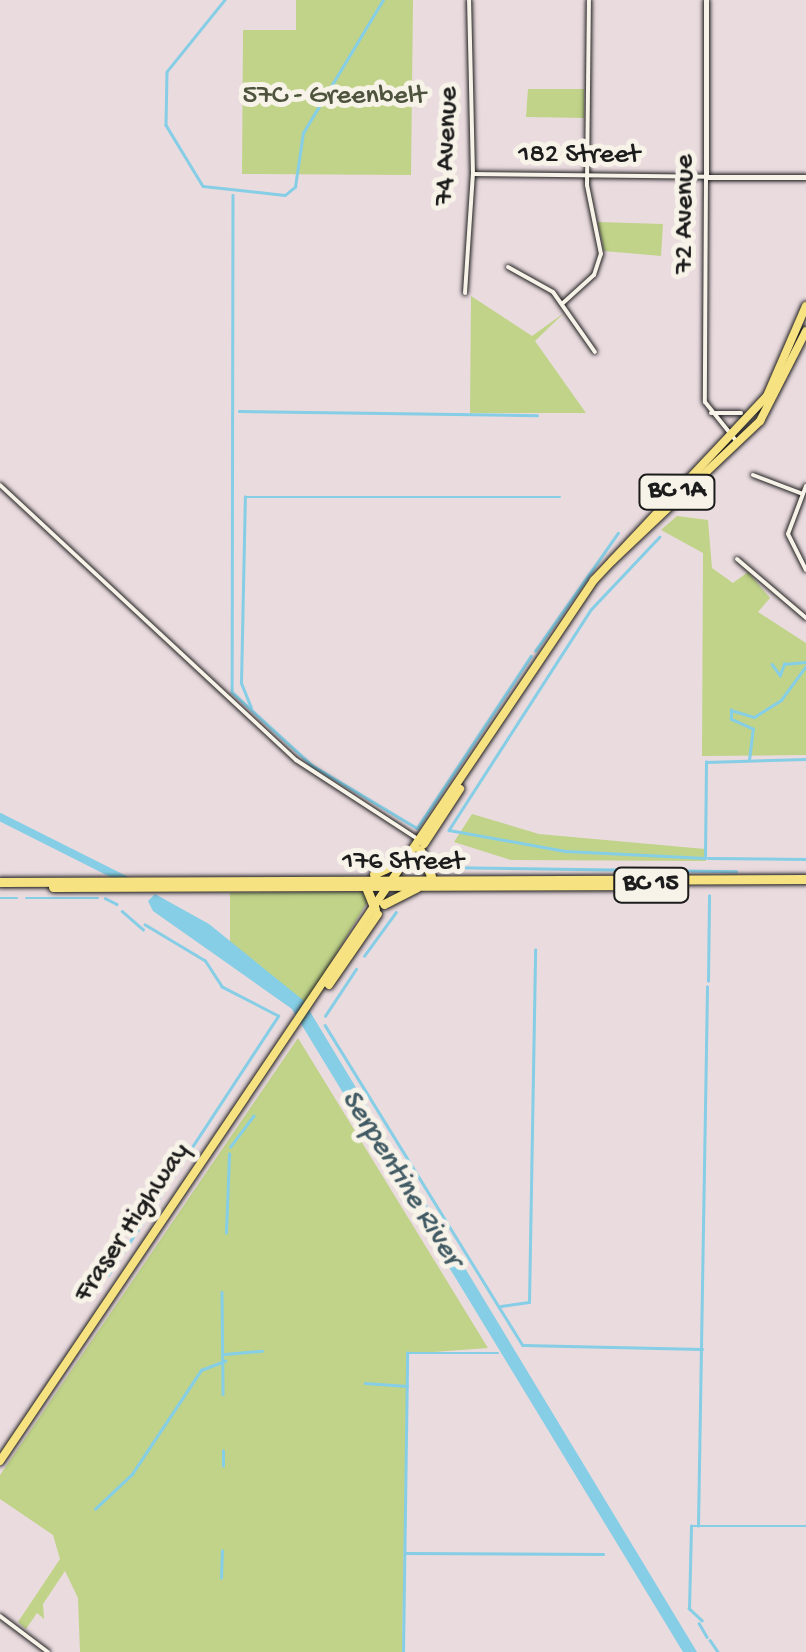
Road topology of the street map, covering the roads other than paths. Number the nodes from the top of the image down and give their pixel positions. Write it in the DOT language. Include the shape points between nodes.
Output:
graph roads {
  1 [pos="469,0"];
  2 [pos="589,0"];
  3 [pos="706,0"];
  4 [pos="473,174"];
  5 [pos="588,177"];
  6 [pos="706,177"];
  7 [pos="806,177"];
  8 [pos="508,267"];
  9 [pos="465,293"];
  10 [pos="562,303"];
  11 [pos="806,306"];
  12 [pos="806,331"];
  13 [pos="594,352"];
  14 [pos="708,412"];
  15 [pos="741,412"];
  16 [pos="718,424"];
  17 [pos="736,441"];
  18 [pos="720,450"];
  19 [pos="752,476"];
  20 [pos="0,485"];
  21 [pos="806,486"];
  22 [pos="803,494"];
  23 [pos="737,559"];
  24 [pos="602,569"];
  25 [pos="806,570"];
  26 [pos="806,618"];
  27 [pos="456,792"];
  28 [pos="420,845"];
  29 [pos="408,858"];
  30 [pos="431,876"];
  31 [pos="397,880"];
  32 [pos="366,881"];
  33 [pos="806,882"];
  34 [pos="107,883"];
  35 [pos="0,884"];
  36 [pos="421,885"];
  37 [pos="380,906"];
  38 [pos="0,1461"];
  39 [pos="0,1616"];
  40 [pos="48,1652"];
  1 -- 4 [label="street, 74 Avenue"];
  2 -- 5 [label="street"];
  3 -- 6 [label="street, 72 Avenue"];
  4 -- 5 [label="street, 182 Street"];
  4 -- 9 [label="street, 74 Avenue"];
  5 -- 6 [label="street, 182 Street"];
  5 -- 10 [label="street" via="599,262"];
  6 -- 7 [label="street, 182 Street"];
  6 -- 14 [label="street, 72 Avenue"];
  8 -- 10 [label="street" via="536,277"];
  10 -- 13 [label="street"];
  11 -- 17 [label="main road, Fraser Highway / BC 1A" via="781,373"];
  12 -- 17 [label="main road, Fraser Highway / BC 1A" via="772,404"];
  14 -- 15 [label="street"];
  14 -- 16 [label="street"];
  16 -- 17 [label="street"];
  16 -- 18 [label="street" via="725,436"];
  17 -- 18 [label="main road, Fraser Highway / BC 1A"];
  17 -- 24 [label="main road, Fraser Highway / BC 1A" via="625,554"];
  18 -- 24 [label="main road, Fraser Highway / BC 1A"];
  19 -- 22 [label="street"];
  20 -- 28 [label="street" via="296,760"];
  21 -- 22 [label="street"];
  22 -- 25 [label="street" via="788,534 794,560"];
  23 -- 26 [label="street"];
  24 -- 27 [label="main road, Fraser Highway / BC 1A"];
  27 -- 28 [label="main road, Fraser Highway / BC 1A"];
  27 -- 31 [label="main road"];
  28 -- 29 [label="main road, Fraser Highway / BC 1A"];
  28 -- 30 [label="highway"];
  28 -- 31 [label="main road, Fraser Highway / BC 1A"];
  29 -- 31 [label="main road, Fraser Highway / BC 1A"];
  29 -- 32 [label="highway"];
  30 -- 31 [label="highway, 176 Street / BC 15"];
  30 -- 33 [label="highway, BC 15"];
  31 -- 32 [label="highway, 176 Street / BC 15"];
  31 -- 36 [label="highway, 176 Street / BC 15"];
  31 -- 37 [label="main road, Fraser Highway"];
  32 -- 34 [label="highway, 176 Street / BC 15"];
  32 -- 34 [label="highway, 176 Street / BC 15"];
  32 -- 37 [label="highway"];
  33 -- 36 [label="highway, 176 Street / BC 15"];
  34 -- 35 [label="highway, 176 Street / BC 15"];
  36 -- 37 [label="highway"];
  37 -- 38 [label="main road, Fraser Highway"];
  39 -- 40 [label="street"];
}
